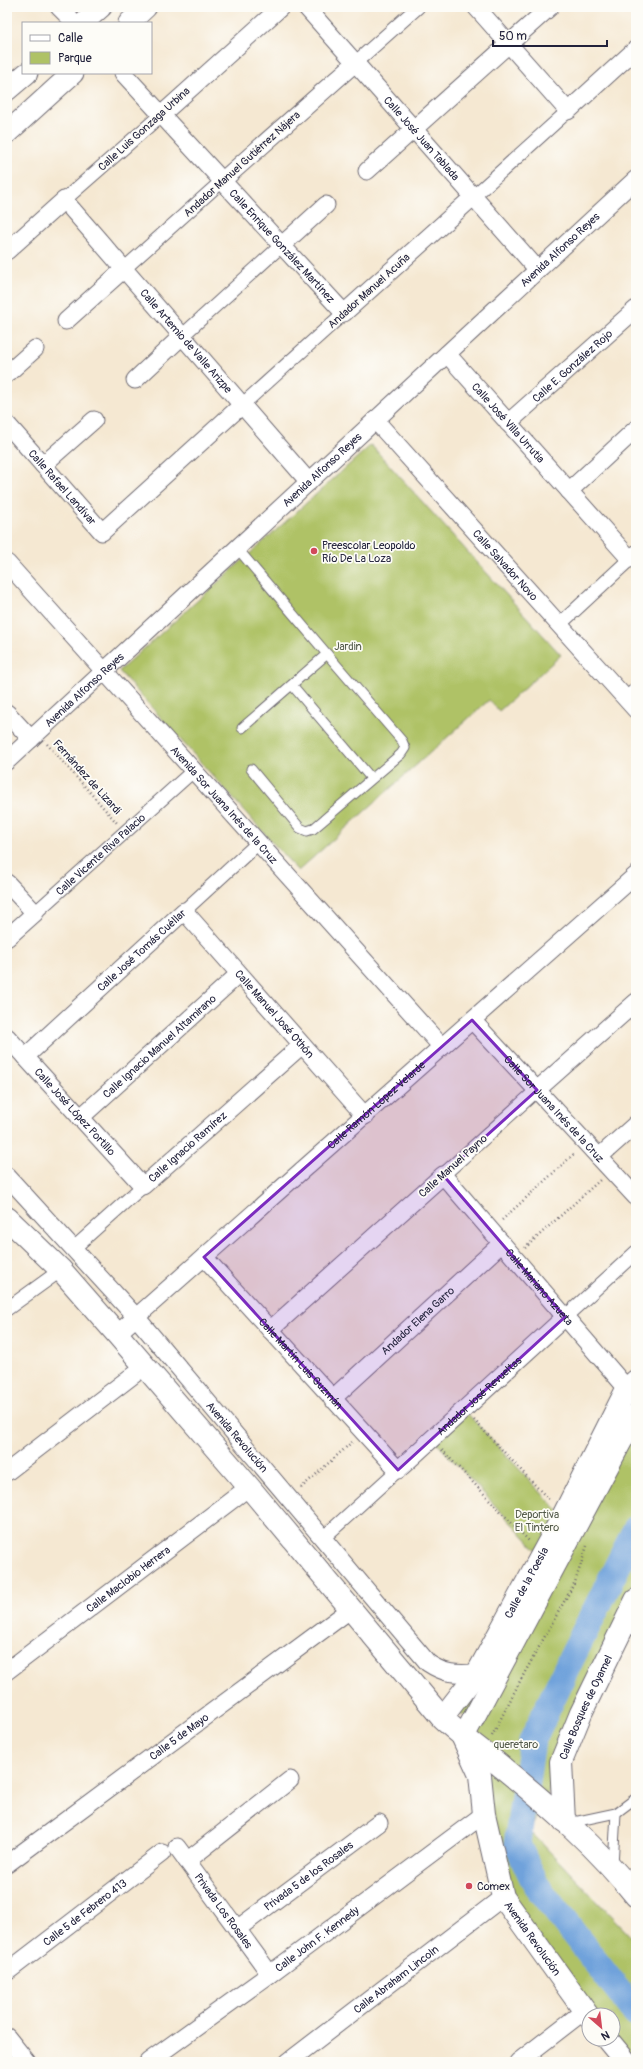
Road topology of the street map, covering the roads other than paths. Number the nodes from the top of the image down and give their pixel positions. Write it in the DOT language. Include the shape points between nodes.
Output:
graph roads {
  1 [pos="59,7"];
  2 [pos="101,7"];
  3 [pos="146,7"];
  4 [pos="282,7"];
  5 [pos="306,7"];
  6 [pos="418,7"];
  7 [pos="476,7"];
  8 [pos="550,7"];
  9 [pos="73,22"];
  10 [pos="84,22"];
  11 [pos="130,22"];
  12 [pos="509,44"];
  13 [pos="636,49"];
  14 [pos="355,63"];
  15 [pos="25,74"];
  16 [pos="72,74"];
  17 [pos="124,74"];
  18 [pos="7,90"];
  19 [pos="568,111"];
  20 [pos="161,114"];
  21 [pos="414,130"];
  22 [pos="7,133"];
  23 [pos="367,171"];
  24 [pos="636,179"];
  25 [pos="222,181"];
  26 [pos="473,197"];
  27 [pos="64,200"];
  28 [pos="326,205"];
  29 [pos="282,246"];
  30 [pos="7,251"];
  31 [pos="124,269"];
  32 [pos="538,270"];
  33 [pos="636,308"];
  34 [pos="344,313"];
  35 [pos="66,321"];
  36 [pos="182,336"];
  37 [pos="35,349"];
  38 [pos="447,354"];
  39 [pos="7,374"];
  40 [pos="135,380"];
  41 [pos="242,405"];
  42 [pos="94,420"];
  43 [pos="375,420"];
  44 [pos="508,423"];
  45 [pos="7,424"];
  46 [pos="636,429"];
  47 [pos="43,465"];
  48 [pos="309,482"];
  49 [pos="569,491"];
  50 [pos="102,532"];
  51 [pos="237,548"];
  52 [pos="633,557"];
  53 [pos="7,563"];
  54 [pos="559,625"];
  55 [pos="327,654"];
  56 [pos="104,671"];
  57 [pos="292,685"];
  58 [pos="632,700"];
  59 [pos="7,713"];
  60 [pos="242,728"];
  61 [pos="34,736"];
  62 [pos="7,761"];
  63 [pos="251,769"];
  64 [pos="193,771"];
  65 [pos="371,778"];
  66 [pos="258,843"];
  67 [pos="636,875"];
  68 [pos="7,883"];
  69 [pos="184,911"];
  70 [pos="35,913"];
  71 [pos="7,938"];
  72 [pos="239,974"];
  73 [pos="636,1002"];
  74 [pos="472,1020"];
  75 [pos="7,1038"];
  76 [pos="302,1045"];
  77 [pos="442,1047"];
  78 [pos="25,1057"];
  79 [pos="537,1090"];
  80 [pos="365,1116"];
  81 [pos="80,1118"];
  82 [pos="636,1124"];
  83 [pos="599,1157"];
  84 [pos="443,1175"];
  85 [pos="7,1176"];
  86 [pos="143,1186"];
  87 [pos="636,1197"];
  88 [pos="8,1221"];
  89 [pos="502,1243"];
  90 [pos="74,1248"];
  91 [pos="636,1252"];
  92 [pos="204,1258"];
  93 [pos="61,1270"];
  94 [pos="7,1309"];
  95 [pos="136,1317"];
  96 [pos="565,1317"];
  97 [pos="270,1330"];
  98 [pos="117,1334"];
  99 [pos="145,1366"];
  100 [pos="633,1389"];
  101 [pos="332,1399"];
  102 [pos="636,1414"];
  103 [pos="398,1470"];
  104 [pos="7,1472"];
  105 [pos="249,1487"];
  106 [pos="322,1539"];
  107 [pos="636,1600"];
  108 [pos="351,1609"];
  109 [pos="7,1671"];
  110 [pos="477,1672"];
  111 [pos="442,1718"];
  112 [pos="463,1738"];
  113 [pos="290,1780"];
  114 [pos="636,1798"];
  115 [pos="616,1813"];
  116 [pos="484,1814"];
  117 [pos="563,1820"];
  118 [pos="379,1823"];
  119 [pos="170,1850"];
  120 [pos="187,1861"];
  121 [pos="7,1864"];
  122 [pos="613,1868"];
  123 [pos="636,1896"];
  124 [pos="503,1898"];
  125 [pos="237,1929"];
  126 [pos="7,1972"];
  127 [pos="270,1974"];
  128 [pos="581,2007"];
  129 [pos="581,2018"];
  130 [pos="7,2037"];
  131 [pos="614,2047"];
  132 [pos="27,2062"];
  133 [pos="148,2062"];
  134 [pos="288,2062"];
  135 [pos="518,2062"];
  136 [pos="626,2062"];
  1 -- 9 [label="street"];
  2 -- 10 [label="street"];
  3 -- 11 [label="street"];
  4 -- 20 [label="street, Calle Luis Gonzaga Urbina"];
  5 -- 14 [label="street, Calle José Juan Tablada"];
  6 -- 14 [label="street, Andador Manuel Gutiérrez Nájera"];
  7 -- 12 [label="street"];
  8 -- 12 [label="street"];
  12 -- 19 [label="street"];
  12 -- 21 [label="street"];
  13 -- 19 [label="street, Andador Manuel Acuña"];
  14 -- 21 [label="street, Calle José Juan Tablada"];
  14 -- 25 [label="street, Andador Manuel Gutiérrez Nájera"];
  15 -- 18 [label="street"];
  16 -- 22 [label="street"];
  17 -- 20 [label="street, Calle Enrique González Martínez"];
  19 -- 26 [label="street, Andador Manuel Acuña"];
  20 -- 25 [label="street, Calle Enrique González Martínez"];
  20 -- 27 [label="street, Calle Luis Gonzaga Urbina"];
  21 -- 23 [label="street"];
  21 -- 26 [label="street, Calle José Juan Tablada"];
  24 -- 32 [label="street, Avenida Alfonso Reyes"];
  25 -- 29 [label="street, Calle Enrique González Martínez"];
  25 -- 31 [label="street, Andador Manuel Gutiérrez Nájera"];
  26 -- 32 [label="street, Calle José Juan Tablada"];
  26 -- 34 [label="street, Andador Manuel Acuña"];
  27 -- 30 [label="street, Calle Luis Gonzaga Urbina"];
  27 -- 31 [label="street, Calle Artemio de Valle Arizpe"];
  28 -- 29 [label="street"];
  29 -- 34 [label="street, Calle Enrique González Martínez"];
  29 -- 36 [label="street"];
  31 -- 35 [label="street, Andador Manuel Gutiérrez Nájera"];
  31 -- 36 [label="street, Calle Artemio de Valle Arizpe"];
  32 -- 38 [label="street, Avenida Alfonso Reyes"];
  33 -- 44 [label="street, Calle E. González Rojo"];
  34 -- 41 [label="street, Andador Manuel Acuña"];
  36 -- 40 [label="street"];
  36 -- 41 [label="street, Calle Artemio de Valle Arizpe"];
  37 -- 39 [label="street"];
  38 -- 43 [label="street, Avenida Alfonso Reyes"];
  38 -- 44 [label="street, Calle José Villa Urrutia"];
  41 -- 48 [label="street, Calle Artemio de Valle Arizpe"];
  41 -- 50 [label="street, Andador Manuel Acuña"];
  42 -- 47 [label="street"];
  43 -- 48 [label="street, Avenida Alfonso Reyes"];
  43 -- 54 [label="street, Calle Salvador Novo"];
  44 -- 49 [label="street, Calle José Villa Urrutia"];
  45 -- 47 [label="street, Calle Rafael Landívar"];
  46 -- 49 [label="street"];
  47 -- 50 [label="street, Calle Rafael Landívar"];
  48 -- 51 [label="street, Avenida Alfonso Reyes"];
  49 -- 52 [label="street, Calle José Villa Urrutia"];
  51 -- 55 [label="lane"];
  51 -- 56 [label="street, Avenida Alfonso Reyes"];
  52 -- 54 [label="street"];
  53 -- 56 [label="street, Avenida Sor Juana Inés de la Cruz"];
  54 -- 58 [label="street, Calle Salvador Novo"];
  55 -- 57 [label="lane"];
  55 -- 65 [label="lane" via="402,741 405,748"];
  56 -- 61 [label="street, Avenida Alfonso Reyes"];
  56 -- 64 [label="street, Avenida Sor Juana Inés de la Cruz"];
  57 -- 60 [label="lane"];
  57 -- 65 [label="lane"];
  59 -- 61 [label="street"];
  61 -- 62 [label="street, Avenida Alfonso Reyes"];
  63 -- 65 [label="lane" via="300,828 307,831"];
  64 -- 66 [label="street, Avenida Sor Juana Inés de la Cruz"];
  64 -- 70 [label="street, Calle Vicente Riva Palacio"];
  66 -- 69 [label="street, Calle José Tomás Cuéllar"];
  66 -- 77 [label="street, Avenida Sor Juana Inés de la Cruz"];
  67 -- 74 [label="street, Calle Ramón López Velarde"];
  68 -- 70 [label="street"];
  69 -- 72 [label="street, Calle Manuel José Othón"];
  69 -- 78 [label="street, Calle José Tomás Cuéllar"];
  70 -- 71 [label="street, Calle Vicente Riva Palacio"];
  72 -- 76 [label="street, Calle Manuel José Othón"];
  72 -- 81 [label="street, Calle Ignacio Manuel Altamirano"];
  73 -- 79 [label="street, Calle Manuel Payno"];
  74 -- 77 [label="street, Calle Ramón López Velarde"];
  74 -- 79 [label="street, Calle Sor Juana Inés de la Cruz"];
  75 -- 78 [label="street, Calle José López Portillo"];
  76 -- 80 [label="street, Calle Manuel José Othón"];
  76 -- 86 [label="street, Calle Ignacio Ramírez"];
  77 -- 80 [label="street, Calle Ramón López Velarde"];
  78 -- 81 [label="street, Calle José López Portillo"];
  79 -- 83 [label="street, Calle Sor Juana Inés de la Cruz"];
  79 -- 84 [label="street, Calle Manuel Payno"];
  80 -- 92 [label="street, Calle Ramón López Velarde"];
  81 -- 86 [label="street, Calle José López Portillo"];
  82 -- 83 [label="street"];
  83 -- 87 [label="street, Calle Sor Juana Inés de la Cruz"];
  84 -- 89 [label="street, Calle Mariano Azueta"];
  84 -- 97 [label="street, Calle Manuel Payno"];
  85 -- 90 [label="street, Avenida Revolución"];
  86 -- 90 [label="street, Calle Ignacio Ramírez"];
  88 -- 93 [label="main road, Avenida Revolución"];
  89 -- 96 [label="street, Calle Mariano Azueta"];
  89 -- 101 [label="street, Andador Elena Garro"];
  90 -- 95 [label="street, Avenida Revolución"];
  91 -- 96 [label="street, Andador José Revueltas"];
  92 -- 95 [label="street, Calle Ramón López Velarde"];
  92 -- 97 [label="street, Calle Martín Luis Guzmán"];
  93 -- 94 [label="street"];
  93 -- 98 [label="main road, Avenida Revolución"];
  95 -- 98 [label="street, Calle Ramón López Velarde"];
  95 -- 106 [label="street, Avenida Revolución"];
  96 -- 100 [label="street, Calle Mariano Azueta"];
  96 -- 103 [label="street, Andador José Revueltas"];
  97 -- 101 [label="street, Calle Martín Luis Guzmán"];
  98 -- 99 [label="main road, Avenida Revolución"];
  99 -- 104 [label="street"];
  99 -- 105 [label="main road, Avenida Revolución"];
  100 -- 110 [label="street, Calle de la Poesía"];
  101 -- 103 [label="street, Calle Martín Luis Guzmán"];
  102 -- 112 [label="street, Calle de la Poesía"];
  103 -- 106 [label="street, Andador José Revueltas"];
  105 -- 108 [label="main road, Avenida Revolución"];
  105 -- 109 [label="street, Calle Maclobio Herrera"];
  106 -- 110 [label="street, Avenida Revolución" via="428,1663 437,1670 451,1674"];
  107 -- 117 [label="main road, Calle Bosques de Oyamel" via="581,1713 562,1762"];
  108 -- 111 [label="main road, Avenida Revolución"];
  108 -- 121 [label="street, Calle 5 de Mayo"];
  110 -- 111 [label="street, Calle de la Poesía"];
  111 -- 112 [label="main road, Avenida Revolución"];
  112 -- 116 [label="main road, Avenida Revolución" via="480,1775"];
  112 -- 117 [label="main road, Avenida Revolución" via="504,1769"];
  113 -- 120 [label="street"];
  114 -- 115 [label="lane"];
  115 -- 117 [label="lane"];
  115 -- 122 [label="lane"];
  116 -- 124 [label="main road, Avenida Revolución"];
  116 -- 127 [label="street, Calle John F. Kennedy"];
  117 -- 122 [label="main road, Avenida Revolución"];
  118 -- 125 [label="street, Privada 5 de los Rosales"];
  119 -- 120 [label="street, Privada Los Rosales"];
  119 -- 126 [label="street, Calle 5 de Febrero 413"];
  120 -- 125 [label="street, Privada Los Rosales"];
  122 -- 123 [label="main road, Avenida Revolución"];
  124 -- 128 [label="main road, Avenida Revolución"];
  124 -- 134 [label="street, Calle Abraham Lincoln"];
  125 -- 127 [label="street, Privada Los Rosales"];
  127 -- 133 [label="street, Calle John F. Kennedy"];
  129 -- 135 [label="street"];
  130 -- 132 [label="street"];
  131 -- 136 [label="main road"];
}
